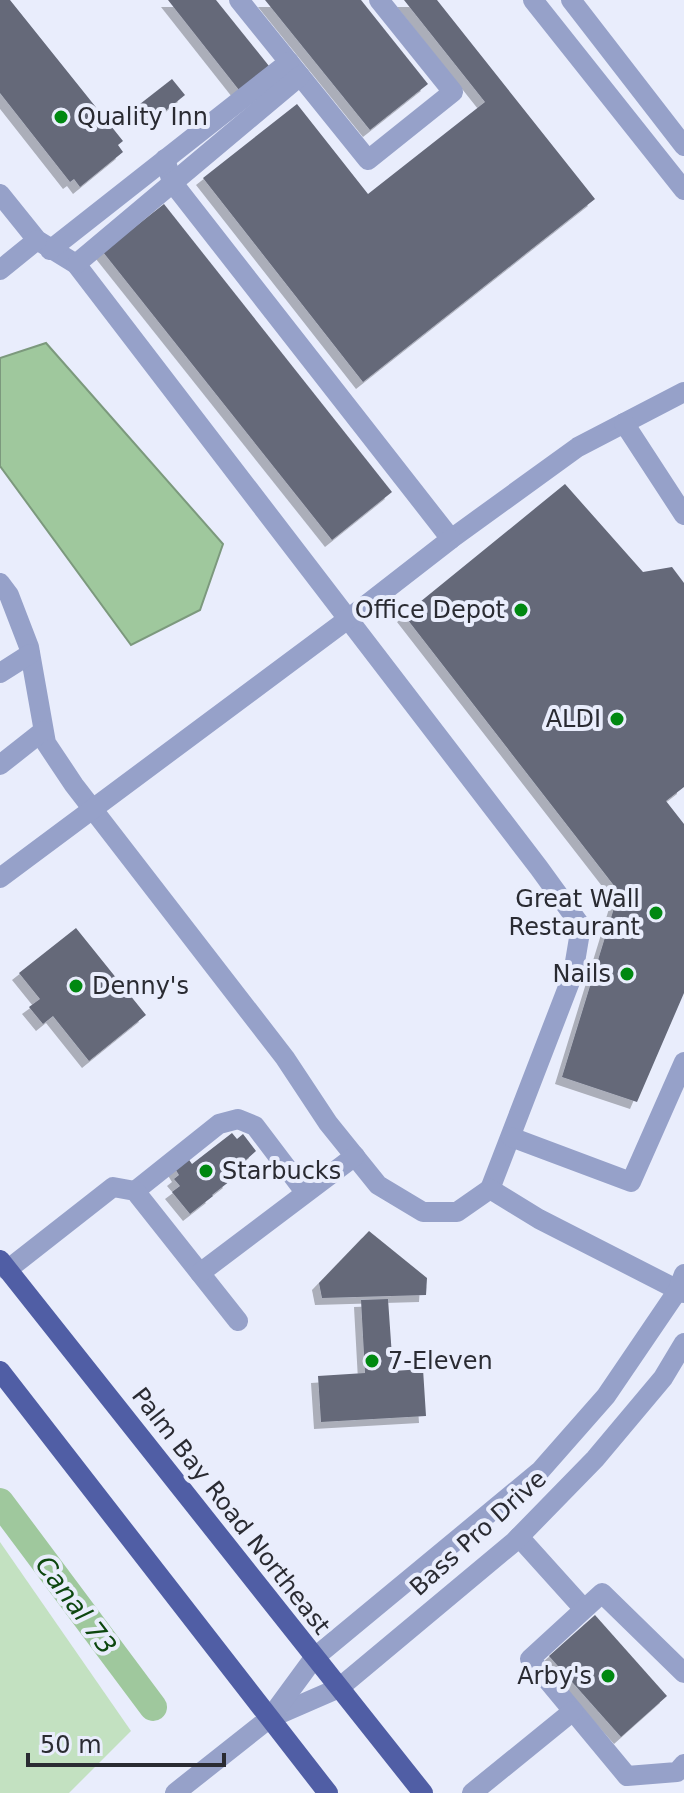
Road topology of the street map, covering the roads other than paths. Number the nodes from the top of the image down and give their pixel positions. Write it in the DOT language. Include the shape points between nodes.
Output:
graph roads {
  1 [pos="239,0"];
  2 [pos="379,0"];
  3 [pos="533,0"];
  4 [pos="571,0"];
  5 [pos="295,69"];
  6 [pos="684,146"];
  7 [pos="165,159"];
  8 [pos="172,182"];
  9 [pos="684,190"];
  10 [pos="0,194"];
  11 [pos="43,245"];
  12 [pos="76,264"];
  13 [pos="0,270"];
  14 [pos="684,392"];
  15 [pos="624,423"];
  16 [pos="684,515"];
  17 [pos="451,539"];
  18 [pos="0,583"];
  19 [pos="348,619"];
  20 [pos="30,654"];
  21 [pos="0,673"];
  22 [pos="43,731"];
  23 [pos="0,765"];
  24 [pos="92,808"];
  25 [pos="0,878"];
  26 [pos="684,1062"];
  27 [pos="511,1137"];
  28 [pos="355,1156"];
  29 [pos="490,1189"];
  30 [pos="135,1191"];
  31 [pos="305,1192"];
  32 [pos="4,1265"];
  33 [pos="200,1273"];
  34 [pos="682,1286"];
  35 [pos="238,1321"];
  36 [pos="684,1343"];
  37 [pos="0,1371"];
  38 [pos="519,1537"];
  39 [pos="583,1608"];
  40 [pos="314,1658"];
  41 [pos="684,1673"];
  42 [pos="339,1688"];
  43 [pos="573,1711"];
  44 [pos="270,1718"];
  45 [pos="684,1764"];
  46 [pos="175,1793"];
  47 [pos="328,1793"];
  48 [pos="423,1793"];
  49 [pos="472,1793"];
  1 -- 5 [label="street"];
  2 -- 5 [label="street" via="453,92 368,160"];
  3 -- 9 [label="street"];
  4 -- 6 [label="street"];
  5 -- 7 [label="street"];
  5 -- 8 [label="street"];
  7 -- 8 [label="street"];
  7 -- 11 [label="street"];
  8 -- 12 [label="street"];
  8 -- 17 [label="street"];
  10 -- 11 [label="street"];
  11 -- 12 [label="street"];
  11 -- 13 [label="street"];
  12 -- 19 [label="street"];
  14 -- 15 [label="street"];
  15 -- 16 [label="street"];
  15 -- 17 [label="street" via="578,447"];
  17 -- 19 [label="street"];
  18 -- 20 [label="street"];
  19 -- 24 [label="street"];
  19 -- 27 [label="street" via="581,926 573,974"];
  20 -- 21 [label="street"];
  20 -- 22 [label="street"];
  22 -- 23 [label="street"];
  22 -- 24 [label="street"];
  24 -- 25 [label="street"];
  24 -- 28 [label="street"];
  26 -- 27 [label="street" via="631,1182"];
  27 -- 29 [label="street"];
  28 -- 29 [label="street" via="378,1185 423,1212 457,1212"];
  28 -- 31 [label="street"];
  29 -- 34 [label="street" via="539,1219"];
  30 -- 31 [label="street" via="219,1124 238,1119 255,1126"];
  30 -- 32 [label="street" via="113,1187"];
  30 -- 33 [label="street"];
  31 -- 33 [label="street"];
  32 -- 40 [label="main road, Palm Bay Road Northeast"];
  33 -- 35 [label="street"];
  34 -- 40 [label="street, Bass Pro Drive" via="606,1396 540,1471"];
  36 -- 38 [label="street, Bass Pro Drive" via="663,1378 595,1459"];
  37 -- 44 [label="main road"];
  38 -- 39 [label="street"];
  38 -- 42 [label="street, Bass Pro Drive"];
  39 -- 41 [label="street" via="602,1593"];
  39 -- 43 [label="street" via="530,1659"];
  40 -- 42 [label="main road, Palm Bay Road Northeast"];
  40 -- 44 [label="street, Bass Pro Drive"];
  42 -- 44 [label="street, Bass Pro Drive"];
  42 -- 48 [label="main road, Palm Bay Road Northeast"];
  43 -- 45 [label="street" via="627,1776 677,1772"];
  43 -- 49 [label="street"];
  44 -- 46 [label="street"];
  44 -- 47 [label="main road"];
}
